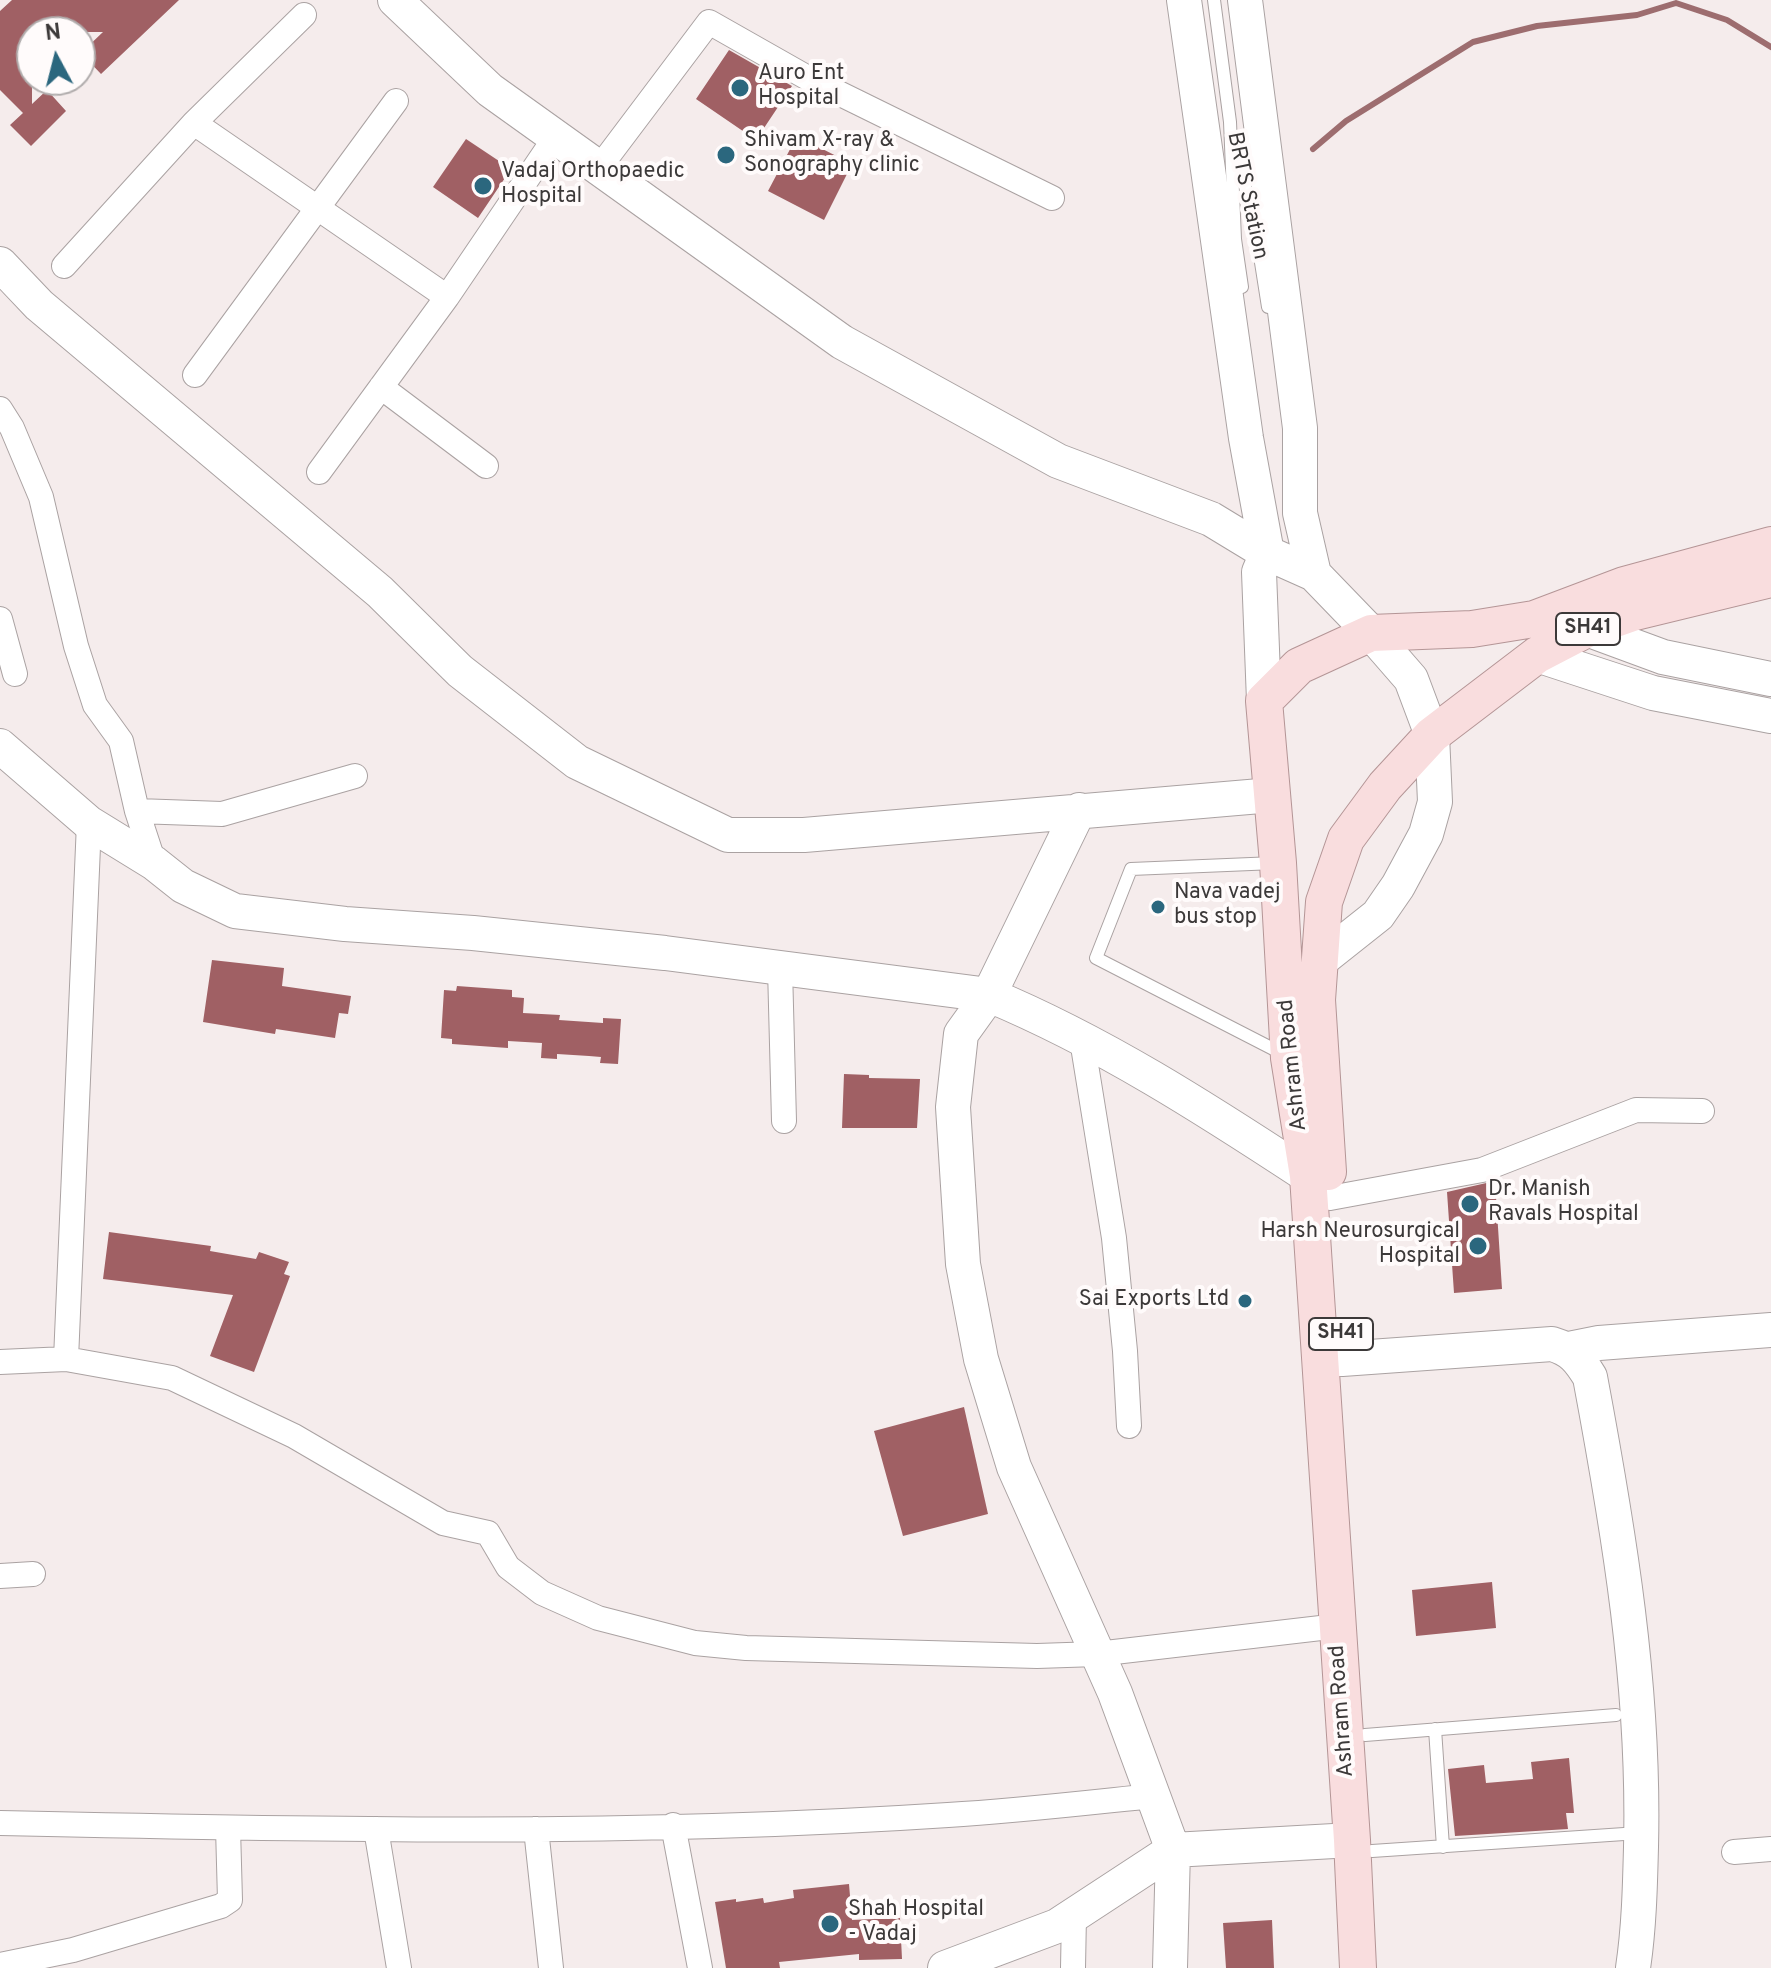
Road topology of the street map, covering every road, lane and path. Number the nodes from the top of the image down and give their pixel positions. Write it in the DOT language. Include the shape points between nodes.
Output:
graph roads {
  1 [pos="370,0"];
  2 [pos="395,0"];
  3 [pos="1184,0"];
  4 [pos="1214,0"];
  5 [pos="1245,0"];
  6 [pos="304,15"];
  7 [pos="396,101"];
  8 [pos="1230,122"];
  9 [pos="194,123"];
  10 [pos="546,151"];
  11 [pos="599,168"];
  12 [pos="1052,198"];
  13 [pos="317,207"];
  14 [pos="0,264"];
  15 [pos="64,266"];
  16 [pos="447,297"];
  17 [pos="1244,301"];
  18 [pos="1269,315"];
  19 [pos="195,375"];
  20 [pos="381,387"];
  21 [pos="0,409"];
  22 [pos="1286,423"];
  23 [pos="1260,440"];
  24 [pos="486,466"];
  25 [pos="319,472"];
  26 [pos="1298,477"];
  27 [pos="1259,501"];
  28 [pos="1771,545"];
  29 [pos="1263,562"];
  30 [pos="1314,574"];
  31 [pos="1771,579"];
  32 [pos="0,619"];
  33 [pos="1534,619"];
  34 [pos="1587,629"];
  35 [pos="1371,633"];
  36 [pos="1537,655"];
  37 [pos="15,674"];
  38 [pos="1771,679"];
  39 [pos="1264,701"];
  40 [pos="1771,716"];
  41 [pos="1432,735"];
  42 [pos="0,746"];
  43 [pos="355,776"];
  44 [pos="1272,795"];
  45 [pos="1079,810"];
  46 [pos="137,811"];
  47 [pos="89,823"];
  48 [pos="154,863"];
  49 [pos="1278,863"];
  50 [pos="1320,961"];
  51 [pos="780,968"];
  52 [pos="989,995"];
  53 [pos="1082,1040"];
  54 [pos="1289,1058"];
  55 [pos="1702,1111"];
  56 [pos="784,1121"];
  57 [pos="1319,1187"];
  58 [pos="1771,1330"];
  59 [pos="1569,1349"];
  60 [pos="66,1359"];
  61 [pos="1342,1359"];
  62 [pos="0,1362"];
  63 [pos="1129,1426"];
  64 [pos="33,1574"];
  65 [pos="0,1576"];
  66 [pos="1338,1626"];
  67 [pos="1097,1654"];
  68 [pos="1616,1715"];
  69 [pos="1435,1729"];
  70 [pos="1365,1735"];
  71 [pos="1153,1796"];
  72 [pos="0,1823"];
  73 [pos="673,1825"];
  74 [pos="228,1828"];
  75 [pos="376,1829"];
  76 [pos="536,1829"];
  77 [pos="1642,1833"];
  78 [pos="1362,1846"];
  79 [pos="1443,1847"];
  80 [pos="1771,1849"];
  81 [pos="1173,1850"];
  82 [pos="1734,1852"];
  83 [pos="1074,1915"];
  84 [pos="0,1965"];
  85 [pos="399,1968"];
  86 [pos="551,1968"];
  87 [pos="700,1968"];
  88 [pos="945,1968"];
  89 [pos="1073,1968"];
  90 [pos="1170,1968"];
  91 [pos="1358,1968"];
  92 [pos="1378,1968"];
  93 [pos="1633,1968"];
  1 -- 10 [label="main road" via="480,102"];
  2 -- 11 [label="main road" via="490,90"];
  3 -- 27 [label="main road"];
  4 -- 8 [label="lane"];
  5 -- 26 [label="main road" via="1300,428"];
  6 -- 9 [label="street"];
  7 -- 13 [label="street"];
  8 -- 17 [label="lane, BRTS Station" via="1235,239"];
  8 -- 18 [label="lane, BRTS Station"];
  9 -- 13 [label="street"];
  9 -- 15 [label="street"];
  10 -- 16 [label="street"];
  10 -- 29 [label="main road" via="833,356 1051,476 1205,534"];
  11 -- 12 [label="street" via="709,22 806,77"];
  11 -- 29 [label="main road" via="842,342 1058,461 1211,519"];
  13 -- 16 [label="street"];
  13 -- 19 [label="street"];
  14 -- 45 [label="main road" via="39,305 380,592 460,671 577,762 728,835 804,835"];
  16 -- 20 [label="street"];
  20 -- 24 [label="street"];
  20 -- 25 [label="street"];
  21 -- 46 [label="street" via="41,497 76,646 95,705 121,741"];
  22 -- 26 [label="lane"];
  23 -- 27 [label="lane"];
  26 -- 30 [label="main road"];
  27 -- 29 [label="main road"];
  28 -- 33 [label="main road" via="1624,585"];
  29 -- 30 [label="main road"];
  29 -- 39 [label="main road"];
  30 -- 35 [label="main road"];
  31 -- 34 [label="main road, Ashram Road / SH41"];
  32 -- 37 [label="street"];
  33 -- 34 [label="main road"];
  33 -- 35 [label="main road" via="1472,629"];
  34 -- 36 [label="main road, Ashram Road / SH41"];
  34 -- 38 [label="main road" via="1663,657"];
  35 -- 39 [label="main road" via="1299,666"];
  35 -- 41 [label="main road" via="1411,679"];
  36 -- 40 [label="main road" via="1653,693"];
  36 -- 41 [label="main road, Ashram Road / SH41"];
  39 -- 44 [label="main road, Ashram Road"];
  41 -- 50 [label="main road, Ashram Road / SH41" via="1346,839 1324,902"];
  41 -- 50 [label="main road" via="1435,802 1426,834 1378,915"];
  42 -- 47 [label="main road"];
  43 -- 46 [label="street" via="222,814"];
  44 -- 45 [label="main road"];
  44 -- 49 [label="main road, Ashram Road"];
  45 -- 52 [label="main road"];
  46 -- 48 [label="street"];
  47 -- 48 [label="main road"];
  47 -- 60 [label="street"];
  48 -- 51 [label="main road" via="183,886 235,911"];
  49 -- 54 [label="main road, Ashram Road"];
  49 -- 54 [label="lane" via="1131,869 1096,958"];
  50 -- 57 [label="main road, Ashram Road / SH41"];
  51 -- 52 [label="main road"];
  51 -- 56 [label="street"];
  52 -- 53 [label="main road"];
  52 -- 67 [label="main road" via="961,1034 953,1107 963,1264 981,1359 1014,1467"];
  53 -- 57 [label="main road" via="1201,1106"];
  53 -- 63 [label="street" via="1114,1238"];
  54 -- 57 [label="main road, Ashram Road"];
  55 -- 57 [label="street" via="1636,1110 1482,1170"];
  57 -- 61 [label="main road, Ashram Road / SH41"];
  57 -- 66 [label="main road, Ashram Road"];
  58 -- 59 [label="main road"];
  59 -- 61 [label="main road" via="1552,1344"];
  59 -- 77 [label="main road" via="1590,1377 1614,1503 1637,1691"];
  60 -- 62 [label="street"];
  60 -- 67 [label="street" via="172,1378 294,1436 443,1523 488,1533 508,1567 542,1593 598,1618 695,1643 746,1648"];
  61 -- 70 [label="main road, Ashram Road / SH41"];
  64 -- 65 [label="street"];
  66 -- 67 [label="street"];
  66 -- 78 [label="main road, Ashram Road"];
  67 -- 71 [label="main road"];
  68 -- 69 [label="lane"];
  69 -- 70 [label="lane"];
  69 -- 79 [label="lane"];
  70 -- 78 [label="main road, Ashram Road / SH41"];
  71 -- 73 [label="street" via="949,1815"];
  71 -- 81 [label="main road"];
  72 -- 74 [label="street"];
  73 -- 76 [label="street"];
  73 -- 87 [label="street"];
  74 -- 75 [label="street"];
  74 -- 84 [label="street" via="230,1900 221,1906 73,1950"];
  75 -- 76 [label="street"];
  75 -- 85 [label="street"];
  76 -- 86 [label="street"];
  77 -- 79 [label="lane"];
  77 -- 93 [label="main road"];
  78 -- 79 [label="lane"];
  78 -- 81 [label="main road"];
  78 -- 91 [label="main road, Ashram Road"];
  78 -- 92 [label="main road, Ashram Road / SH41"];
  80 -- 82 [label="street"];
  81 -- 83 [label="main road"];
  81 -- 90 [label="main road"];
  83 -- 88 [label="main road"];
  83 -- 89 [label="street"];
}
